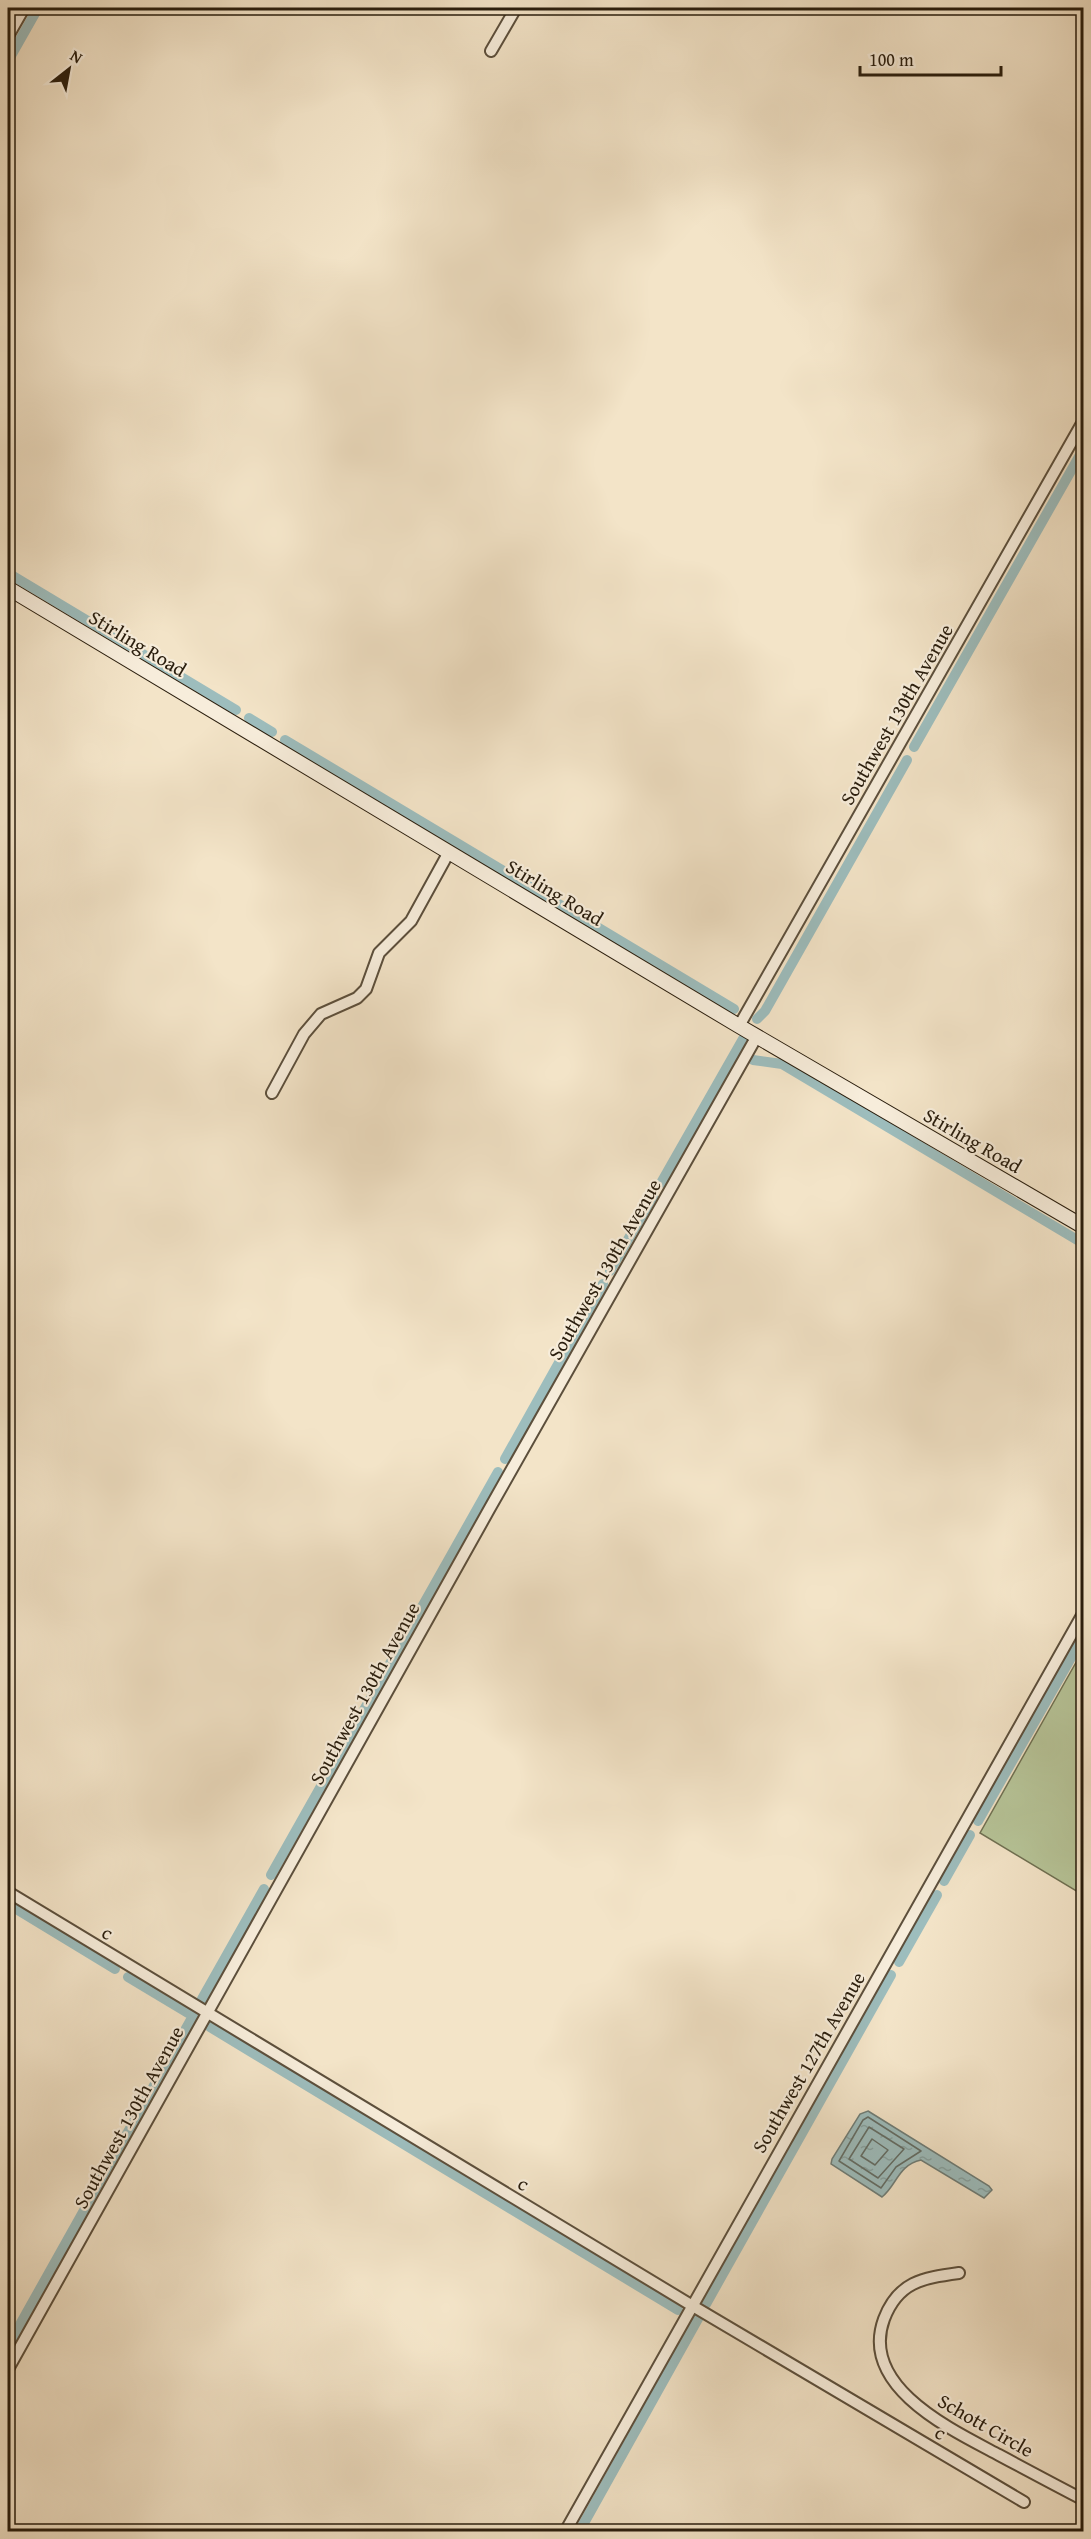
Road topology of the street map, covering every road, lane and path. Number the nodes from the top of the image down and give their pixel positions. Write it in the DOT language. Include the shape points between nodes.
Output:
graph roads {
  1 [pos="24,8"];
  2 [pos="516,8"];
  3 [pos="8,36"];
  4 [pos="491,51"];
  5 [pos="1083,420"];
  6 [pos="8,588"];
  7 [pos="449,852"];
  8 [pos="739,1026"];
  9 [pos="757,1036"];
  10 [pos="272,1093"];
  11 [pos="1083,1227"];
  12 [pos="1083,1612"];
  13 [pos="8,1892"];
  14 [pos="206,2013"];
  15 [pos="959,2273"];
  16 [pos="691,2305"];
  17 [pos="8,2369"];
  18 [pos="1083,2500"];
  19 [pos="1024,2502"];
  20 [pos="565,2532"];
  1 -- 3 [label="street"];
  2 -- 4 [label="street"];
  5 -- 8 [label="street, Southwest 130th Avenue"];
  6 -- 7 [label="street, Stirling Road"];
  7 -- 8 [label="street, Stirling Road"];
  7 -- 10 [label="street" via="411,921 380,953 366,989 357,999 321,1014 304,1034"];
  8 -- 9 [label="street, Stirling Road"];
  9 -- 11 [label="street, Stirling Road"];
  9 -- 14 [label="street, Southwest 130th Avenue"];
  12 -- 16 [label="street, Southwest 127th Avenue"];
  13 -- 14 [label="street, c"];
  14 -- 16 [label="street, c"];
  14 -- 17 [label="street, Southwest 130th Avenue"];
  15 -- 18 [label="street, Schott Circle" via="920,2278 890,2302 878,2335 883,2363 913,2402 948,2428"];
  16 -- 19 [label="street, c"];
  16 -- 20 [label="street, Southwest 127th Avenue"];
}
